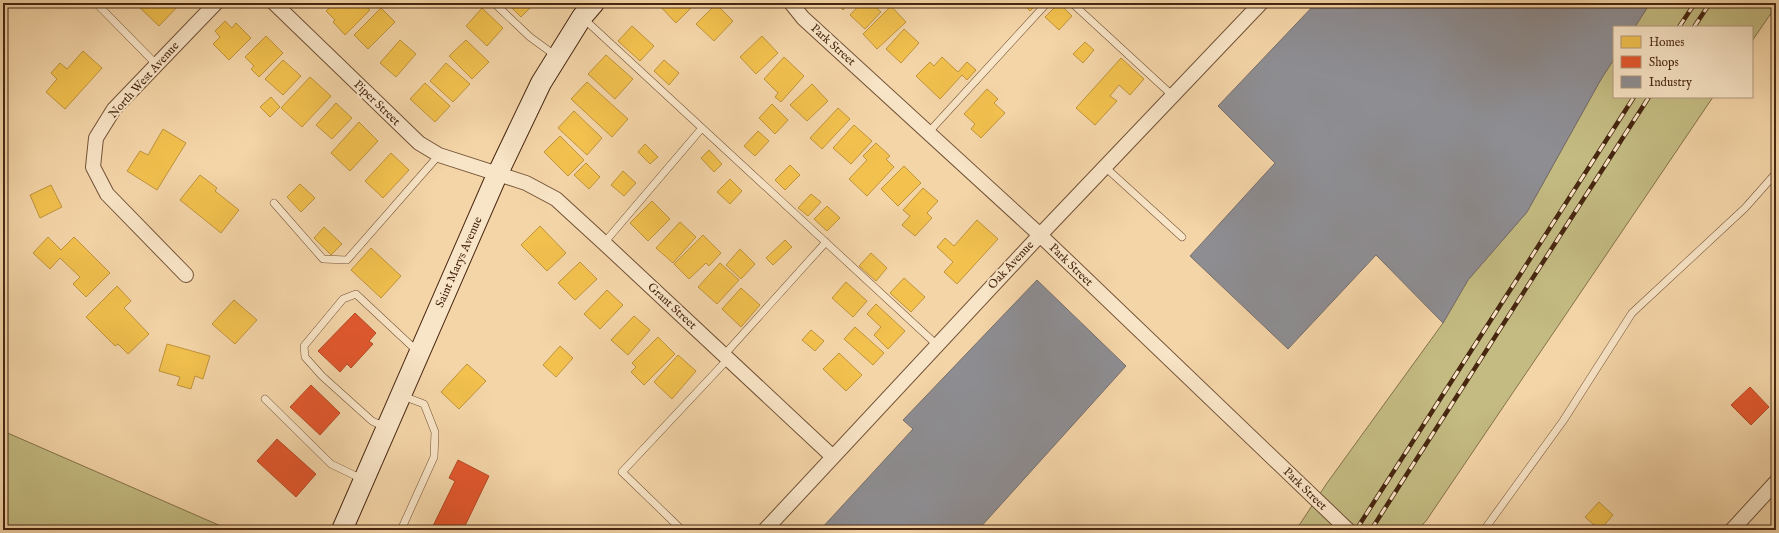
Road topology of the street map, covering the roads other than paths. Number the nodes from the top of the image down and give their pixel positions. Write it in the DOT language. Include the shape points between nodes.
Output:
graph roads {
  1 [pos="96,3"];
  2 [pos="216,3"];
  3 [pos="274,3"];
  4 [pos="494,3"];
  5 [pos="1047,3"];
  6 [pos="1072,3"];
  7 [pos="1261,3"];
  8 [pos="795,7"];
  9 [pos="588,10"];
  10 [pos="557,57"];
  11 [pos="157,65"];
  12 [pos="1173,96"];
  13 [pos="702,128"];
  14 [pos="928,133"];
  15 [pos="439,155"];
  16 [pos="1104,167"];
  17 [pos="1776,173"];
  18 [pos="497,175"];
  19 [pos="274,203"];
  20 [pos="1040,234"];
  21 [pos="1182,237"];
  22 [pos="604,242"];
  23 [pos="826,242"];
  24 [pos="186,275"];
  25 [pos="937,345"];
  26 [pos="419,353"];
  27 [pos="726,357"];
  28 [pos="401,396"];
  29 [pos="265,400"];
  30 [pos="387,428"];
  31 [pos="833,457"];
  32 [pos="364,480"];
  33 [pos="1776,482"];
  34 [pos="342,530"];
  35 [pos="400,530"];
  36 [pos="682,530"];
  37 [pos="765,530"];
  38 [pos="1348,530"];
  39 [pos="1484,530"];
  40 [pos="1732,530"];
  1 -- 11 [label="lane"];
  2 -- 11 [label="street, North West Avenue"];
  3 -- 15 [label="street, Piper Street" via="419,143"];
  4 -- 10 [label="lane" via="530,37"];
  5 -- 14 [label="lane"];
  6 -- 12 [label="lane"];
  7 -- 12 [label="street, Oak Avenue"];
  8 -- 14 [label="street, Park Street"];
  9 -- 10 [label="main road, Saint Marys Avenue"];
  9 -- 13 [label="lane"];
  10 -- 18 [label="main road, Saint Marys Avenue" via="541,83"];
  11 -- 24 [label="street, North West Avenue" via="110,115 96,138 93,166 107,194"];
  12 -- 16 [label="street, Oak Avenue"];
  13 -- 22 [label="lane"];
  13 -- 23 [label="lane"];
  14 -- 20 [label="street, Park Street"];
  15 -- 18 [label="street, Piper Street"];
  15 -- 19 [label="lane" via="347,260 323,259"];
  16 -- 20 [label="street, Oak Avenue"];
  16 -- 21 [label="lane"];
  17 -- 39 [label="lane" via="1745,208 1632,313 1563,422"];
  18 -- 22 [label="street, Grant Street" via="526,183 556,199"];
  18 -- 26 [label="main road, Saint Marys Avenue"];
  20 -- 25 [label="street, Oak Avenue"];
  20 -- 38 [label="street, Park Street"];
  22 -- 27 [label="street, Grant Street"];
  23 -- 25 [label="lane"];
  23 -- 27 [label="lane"];
  25 -- 31 [label="street, Oak Avenue"];
  26 -- 28 [label="main road, Saint Marys Avenue"];
  26 -- 30 [label="lane" via="356,294 343,299 304,346 306,357 322,376 372,421"];
  27 -- 31 [label="street, Grant Street"];
  27 -- 36 [label="lane" via="622,472"];
  28 -- 30 [label="main road, Saint Marys Avenue"];
  28 -- 35 [label="lane" via="424,404 435,432 434,456"];
  29 -- 32 [label="lane" via="331,464"];
  30 -- 32 [label="main road, Saint Marys Avenue"];
  31 -- 37 [label="street, Oak Avenue"];
  32 -- 34 [label="main road, Saint Marys Avenue"];
  33 -- 40 [label="street"];
}
